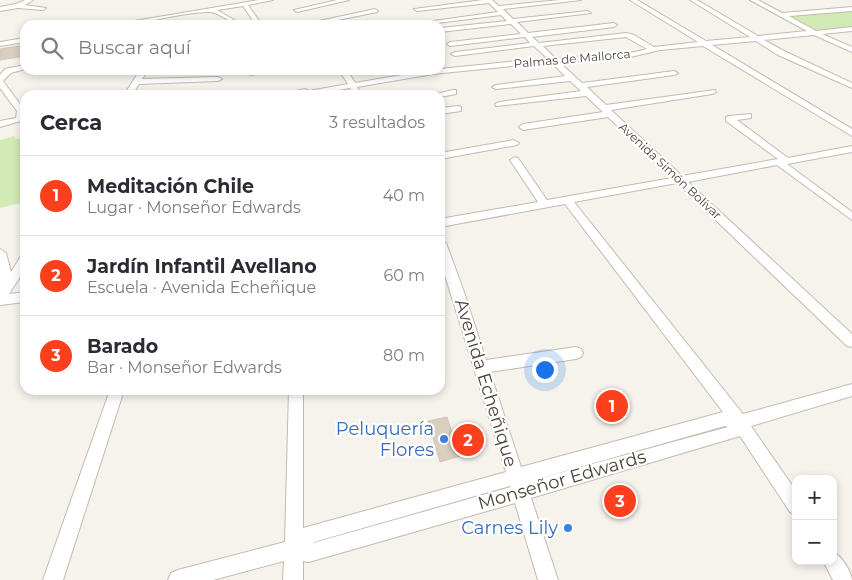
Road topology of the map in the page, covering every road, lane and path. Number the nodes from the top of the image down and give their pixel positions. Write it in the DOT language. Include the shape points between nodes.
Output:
graph roads {
  1 [pos="30,0"];
  2 [pos="215,0"];
  3 [pos="270,0"];
  4 [pos="309,0"];
  5 [pos="346,0"];
  6 [pos="578,0"];
  7 [pos="633,0"];
  8 [pos="693,0"];
  9 [pos="753,0"];
  10 [pos="244,4"];
  11 [pos="295,5"];
  12 [pos="18,6"];
  13 [pos="42,8"];
  14 [pos="221,8"];
  15 [pos="418,9"];
  16 [pos="852,9"];
  17 [pos="0,10"];
  18 [pos="209,10"];
  19 [pos="375,11"];
  20 [pos="500,11"];
  21 [pos="588,13"];
  22 [pos="782,15"];
  23 [pos="162,20"];
  24 [pos="231,20"];
  25 [pos="256,20"];
  26 [pos="306,20"];
  27 [pos="333,20"];
  28 [pos="442,20"];
  29 [pos="614,25"];
  30 [pos="445,28"];
  31 [pos="852,29"];
  32 [pos="815,32"];
  33 [pos="526,35"];
  34 [pos="755,38"];
  35 [pos="20,41"];
  36 [pos="702,43"];
  37 [pos="0,44"];
  38 [pos="450,44"];
  39 [pos="536,45"];
  40 [pos="653,50"];
  41 [pos="852,50"];
  42 [pos="455,54"];
  43 [pos="553,60"];
  44 [pos="20,69"];
  45 [pos="445,71"];
  46 [pos="674,73"];
  47 [pos="141,75"];
  48 [pos="346,75"];
  49 [pos="414,75"];
  50 [pos="1,78"];
  51 [pos="218,79"];
  52 [pos="136,82"];
  53 [pos="352,85"];
  54 [pos="580,86"];
  55 [pos="852,86"];
  56 [pos="496,87"];
  57 [pos="131,90"];
  58 [pos="316,90"];
  59 [pos="324,90"];
  60 [pos="355,90"];
  61 [pos="453,92"];
  62 [pos="712,92"];
  63 [pos="445,93"];
  64 [pos="499,104"];
  65 [pos="20,108"];
  66 [pos="458,109"];
  67 [pos="445,111"];
  68 [pos="607,111"];
  69 [pos="748,116"];
  70 [pos="20,119"];
  71 [pos="0,124"];
  72 [pos="523,127"];
  73 [pos="852,133"];
  74 [pos="514,144"];
  75 [pos="852,149"];
  76 [pos="445,155"];
  77 [pos="514,160"];
  78 [pos="782,161"];
  79 [pos="680,180"];
  80 [pos="567,200"];
  81 [pos="544,204"];
  82 [pos="852,217"];
  83 [pos="445,222"];
  84 [pos="2,256"];
  85 [pos="20,256"];
  86 [pos="445,258"];
  87 [pos="20,267"];
  88 [pos="20,297"];
  89 [pos="0,299"];
  90 [pos="852,342"];
  91 [pos="576,353"];
  92 [pos="481,367"];
  93 [pos="852,390"];
  94 [pos="115,395"];
  95 [pos="296,395"];
  96 [pos="740,422"];
  97 [pos="517,484"];
  98 [pos="792,500"];
  99 [pos="293,549"];
  100 [pos="835,565"];
  101 [pos="54,580"];
  102 [pos="178,580"];
  103 [pos="293,580"];
  104 [pos="548,580"];
  105 [pos="844,580"];
  1 -- 12 [label="street"];
  2 -- 14 [label="street"];
  3 -- 10 [label="street"];
  4 -- 11 [label="street"];
  5 -- 11 [label="street"];
  6 -- 20 [label="street"];
  7 -- 36 [label="street"];
  8 -- 34 [label="street"];
  9 -- 22 [label="street"];
  10 -- 14 [label="street"];
  10 -- 25 [label="street"];
  11 -- 26 [label="street"];
  12 -- 13 [label="street"];
  12 -- 17 [label="street"];
  14 -- 18 [label="street"];
  15 -- 20 [label="street"];
  16 -- 22 [label="street"];
  18 -- 23 [label="street" via="191,17"];
  18 -- 24 [label="street"];
  19 -- 27 [label="street"];
  20 -- 21 [label="street"];
  20 -- 28 [label="street"];
  20 -- 30 [label="street"];
  20 -- 33 [label="street, Avenida Simón Bolívar"];
  22 -- 32 [label="street"];
  29 -- 33 [label="street"];
  31 -- 32 [label="street, Palmas de Mallorca"];
  32 -- 34 [label="street, Palmas de Mallorca"];
  32 -- 41 [label="street"];
  33 -- 38 [label="street"];
  33 -- 39 [label="street, Avenida Simón Bolívar"];
  34 -- 36 [label="street, Palmas de Mallorca"];
  34 -- 55 [label="street"];
  35 -- 37 [label="street"];
  36 -- 40 [label="street, Palmas de Mallorca"];
  36 -- 73 [label="street"];
  39 -- 40 [label="street" via="626,35"];
  39 -- 42 [label="street"];
  39 -- 43 [label="street, Avenida Simón Bolívar"];
  40 -- 43 [label="street, Palmas de Mallorca" via="590,60"];
  43 -- 45 [label="street, Palmas de Mallorca"];
  43 -- 54 [label="street, Avenida Simón Bolívar"];
  44 -- 50 [label="street"];
  46 -- 54 [label="street"];
  47 -- 52 [label="street"];
  48 -- 53 [label="street"];
  49 -- 53 [label="street, Palmas de Mallorca"];
  50 -- 65 [label="street"];
  51 -- 52 [label="street"];
  52 -- 57 [label="street"];
  53 -- 58 [label="street, Palmas de Mallorca"];
  53 -- 59 [label="street, Palmas de Mallorca"];
  53 -- 60 [label="street"];
  54 -- 56 [label="street"];
  54 -- 64 [label="street"];
  54 -- 68 [label="street, Avenida Simón Bolívar"];
  61 -- 63 [label="street"];
  62 -- 68 [label="street"];
  66 -- 67 [label="street"];
  68 -- 72 [label="street"];
  68 -- 79 [label="street, Avenida Simón Bolívar"];
  69 -- 78 [label="street" via="729,119"];
  70 -- 71 [label="street"];
  74 -- 76 [label="street"];
  75 -- 78 [label="street"];
  77 -- 81 [label="street"];
  78 -- 79 [label="street"];
  78 -- 82 [label="street"];
  79 -- 80 [label="street"];
  79 -- 90 [label="street, Avenida Simón Bolívar"];
  80 -- 81 [label="street"];
  80 -- 96 [label="street"];
  81 -- 83 [label="street"];
  84 -- 85 [label="street" via="13,259"];
  84 -- 89 [label="street" via="5,281"];
  86 -- 92 [label="street, Avenida Echeñique"];
  87 -- 89 [label="street"];
  88 -- 89 [label="street"];
  91 -- 92 [label="street"];
  92 -- 97 [label="street, Avenida Echeñique"];
  93 -- 96 [label="street, Monseñor Edwards"];
  94 -- 101 [label="street"];
  95 -- 99 [label="street"];
  96 -- 97 [label="street, Monseñor Edwards" via="734,432 640,450"];
  96 -- 98 [label="street"];
  97 -- 99 [label="street, Monseñor Edwards" via="408,515 309,553"];
  97 -- 104 [label="street, Avenida Echeñique"];
  99 -- 102 [label="street, Monseñor Edwards"];
  99 -- 103 [label="street"];
  100 -- 105 [label="street"];
}
